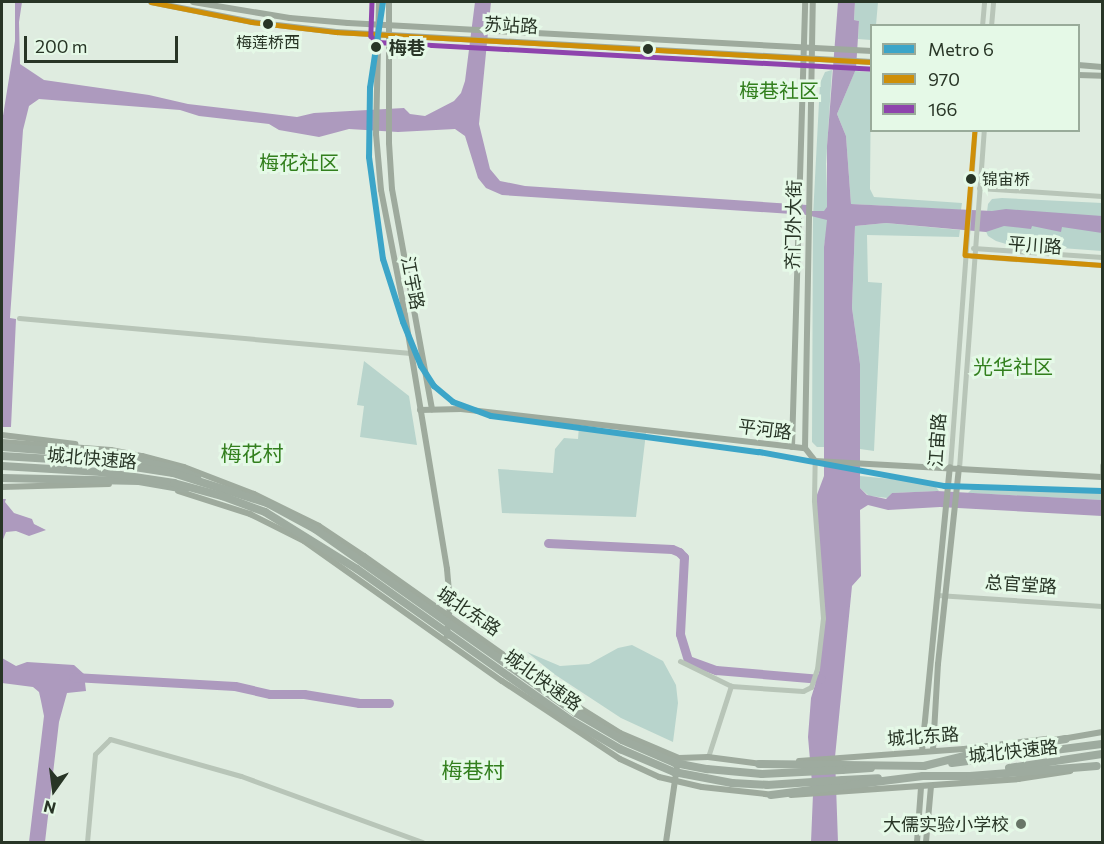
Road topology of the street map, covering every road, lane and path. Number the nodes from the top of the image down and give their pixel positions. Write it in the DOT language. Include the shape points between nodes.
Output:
graph roads {
  1 [pos="151,2"];
  2 [pos="193,2"];
  3 [pos="379,2"];
  4 [pos="389,2"];
  5 [pos="805,2"];
  6 [pos="813,2"];
  7 [pos="984,2"];
  8 [pos="993,2"];
  9 [pos="378,24"];
  10 [pos="388,24"];
  11 [pos="982,24"];
  12 [pos="992,24"];
  13 [pos="378,34"];
  14 [pos="388,34"];
  15 [pos="812,48"];
  16 [pos="802,49"];
  17 [pos="870,51"];
  18 [pos="802,58"];
  19 [pos="812,58"];
  20 [pos="870,62"];
  21 [pos="1080,65"];
  22 [pos="1102,67"];
  23 [pos="1080,75"];
  24 [pos="1102,76"];
  25 [pos="975,132"];
  26 [pos="984,132"];
  27 [pos="979,188"];
  28 [pos="1102,196"];
  29 [pos="965,248"];
  30 [pos="974,248"];
  31 [pos="965,255"];
  32 [pos="974,256"];
  33 [pos="1102,257"];
  34 [pos="1102,265"];
  35 [pos="19,318"];
  36 [pos="410,353"];
  37 [pos="432,409"];
  38 [pos="420,410"];
  39 [pos="2,435"];
  40 [pos="2,442"];
  41 [pos="2,447"];
  42 [pos="792,447"];
  43 [pos="805,448"];
  44 [pos="111,450"];
  45 [pos="2,456"];
  46 [pos="815,461"];
  47 [pos="1102,465"];
  48 [pos="2,466"];
  49 [pos="950,467"];
  50 [pos="959,468"];
  51 [pos="1102,477"];
  52 [pos="4,480"];
  53 [pos="122,483"];
  54 [pos="2,487"];
  55 [pos="224,492"];
  56 [pos="945,594"];
  57 [pos="937,595"];
  58 [pos="1102,606"];
  59 [pos="448,617"];
  60 [pos="447,640"];
  61 [pos="680,661"];
  62 [pos="731,686"];
  63 [pos="1102,732"];
  64 [pos="1066,739"];
  65 [pos="1102,744"];
  66 [pos="933,750"];
  67 [pos="922,751"];
  68 [pos="1102,754"];
  69 [pos="708,757"];
  70 [pos="679,758"];
  71 [pos="759,764"];
  72 [pos="924,766"];
  73 [pos="1100,766"];
  74 [pos="923,776"];
  75 [pos="674,780"];
  76 [pos="921,786"];
  77 [pos="931,786"];
  78 [pos="771,795"];
  79 [pos="422,842"];
  80 [pos="87,843"];
  81 [pos="666,843"];
  82 [pos="917,843"];
  83 [pos="926,843"];
  1 -- 13 [label="main road, 苏站路" via="288,27"];
  2 -- 9 [label="main road, 苏站路" via="290,18"];
  3 -- 9 [label="main road, 江宇路"];
  4 -- 10 [label="main road, 江宇路"];
  5 -- 16 [label="main road, 齐门外大街"];
  6 -- 15 [label="main road, 齐门外大街"];
  7 -- 11 [label="street"];
  8 -- 12 [label="street"];
  9 -- 10 [label="main road, 苏站路"];
  9 -- 13 [label="main road, 江宇路"];
  10 -- 14 [label="main road, 江宇路"];
  10 -- 16 [label="main road, 苏站路"];
  13 -- 14 [label="main road, 苏站路"];
  13 -- 36 [label="main road, 江宇路" via="376,134 384,211"];
  14 -- 18 [label="main road, 苏站路"];
  14 -- 37 [label="main road, 江宇路" via="395,209"];
  15 -- 16 [label="main road, 苏站路"];
  15 -- 17 [label="main road, 苏站路"];
  15 -- 19 [label="main road, 齐门外大街"];
  16 -- 18 [label="main road, 齐门外大街"];
  18 -- 19 [label="main road, 苏站路"];
  18 -- 42 [label="main road, 齐门外大街"];
  19 -- 20 [label="main road, 苏站路"];
  19 -- 43 [label="main road, 齐门外大街"];
  21 -- 22 [label="main road"];
  23 -- 24 [label="main road"];
  25 -- 29 [label="street, 江宙路"];
  26 -- 27 [label="street, 江宙路"];
  27 -- 28 [label="street"];
  27 -- 30 [label="street, 江宙路"];
  29 -- 30 [label="street, 平川路"];
  29 -- 31 [label="street, 江宙路"];
  30 -- 32 [label="street, 江宙路"];
  30 -- 33 [label="street, 平川路"];
  31 -- 32 [label="street, 平川路"];
  31 -- 49 [label="street, 江宙路"];
  32 -- 34 [label="street, 平川路"];
  32 -- 50 [label="street, 江宙路"];
  35 -- 36 [label="street"];
  36 -- 38 [label="main road, 江宇路"];
  37 -- 38 [label="main road, 平河路"];
  37 -- 42 [label="main road, 平河路" via="461,408"];
  38 -- 59 [label="main road, 江宇路" via="447,569"];
  39 -- 44 [label="main road"];
  40 -- 44 [label="main road, 城北东路"];
  41 -- 55 [label="highway, bridge" via="106,455 173,468"];
  42 -- 43 [label="main road, 平河路"];
  43 -- 46 [label="main road, 平河路"];
  44 -- 59 [label="main road, 城北东路" via="184,467 284,507 364,556"];
  45 -- 55 [label="highway, 城北快速路, bridge" via="102,462 173,473"];
  46 -- 49 [label="main road"];
  46 -- 62 [label="street" via="813,500 823,618 811,687 802,691"];
  47 -- 51 [label="street"];
  48 -- 55 [label="highway, 城北快速路, bridge" via="101,472"];
  49 -- 50 [label="main road"];
  49 -- 57 [label="main road, 江宙路"];
  50 -- 51 [label="main road"];
  50 -- 56 [label="main road, 江宙路"];
  52 -- 53 [label="main road, 城北东路"];
  52 -- 55 [label="highway, bridge" via="139,481"];
  53 -- 54 [label="main road"];
  53 -- 60 [label="main road, 城北东路" via="161,486 250,514 304,541"];
  55 -- 72 [label="highway, 城北快速路, bridge" via="267,503 315,529 576,713 622,740 675,763 762,774"];
  55 -- 74 [label="highway, 城北快速路, bridge" via="311,538 573,721 620,749 674,772 767,785"];
  56 -- 57 [label="street, 总官堂路"];
  56 -- 58 [label="street, 总官堂路"];
  56 -- 66 [label="main road, 江宙路"];
  57 -- 67 [label="main road, 江宙路"];
  59 -- 60 [label="main road, 江宇路"];
  59 -- 70 [label="main road, 城北东路" via="620,733"];
  60 -- 75 [label="main road, 城北东路" via="620,759"];
  61 -- 62 [label="street"];
  62 -- 69 [label="street"];
  63 -- 64 [label="main road, 城北东路"];
  64 -- 66 [label="main road, 城北东路"];
  64 -- 72 [label="highway"];
  65 -- 72 [label="highway, 城北快速路"];
  66 -- 67 [label="main road, 城北东路"];
  67 -- 71 [label="main road, 城北东路"];
  68 -- 74 [label="highway, 城北快速路"];
  69 -- 70 [label="main road, 城北东路"];
  69 -- 71 [label="main road, 城北东路"];
  70 -- 75 [label="main road"];
  71 -- 72 [label="highway"];
  73 -- 74 [label="highway"];
  73 -- 77 [label="main road, 城北东路" via="1018,779"];
  74 -- 78 [label="highway"];
  75 -- 78 [label="main road, 城北东路" via="738,793"];
  75 -- 81 [label="main road"];
  76 -- 77 [label="main road, 城北东路"];
  76 -- 78 [label="main road, 城北东路"];
  76 -- 82 [label="main road"];
  77 -- 83 [label="main road"];
  79 -- 80 [label="street" via="241,776 110,740 95,754"];
}
